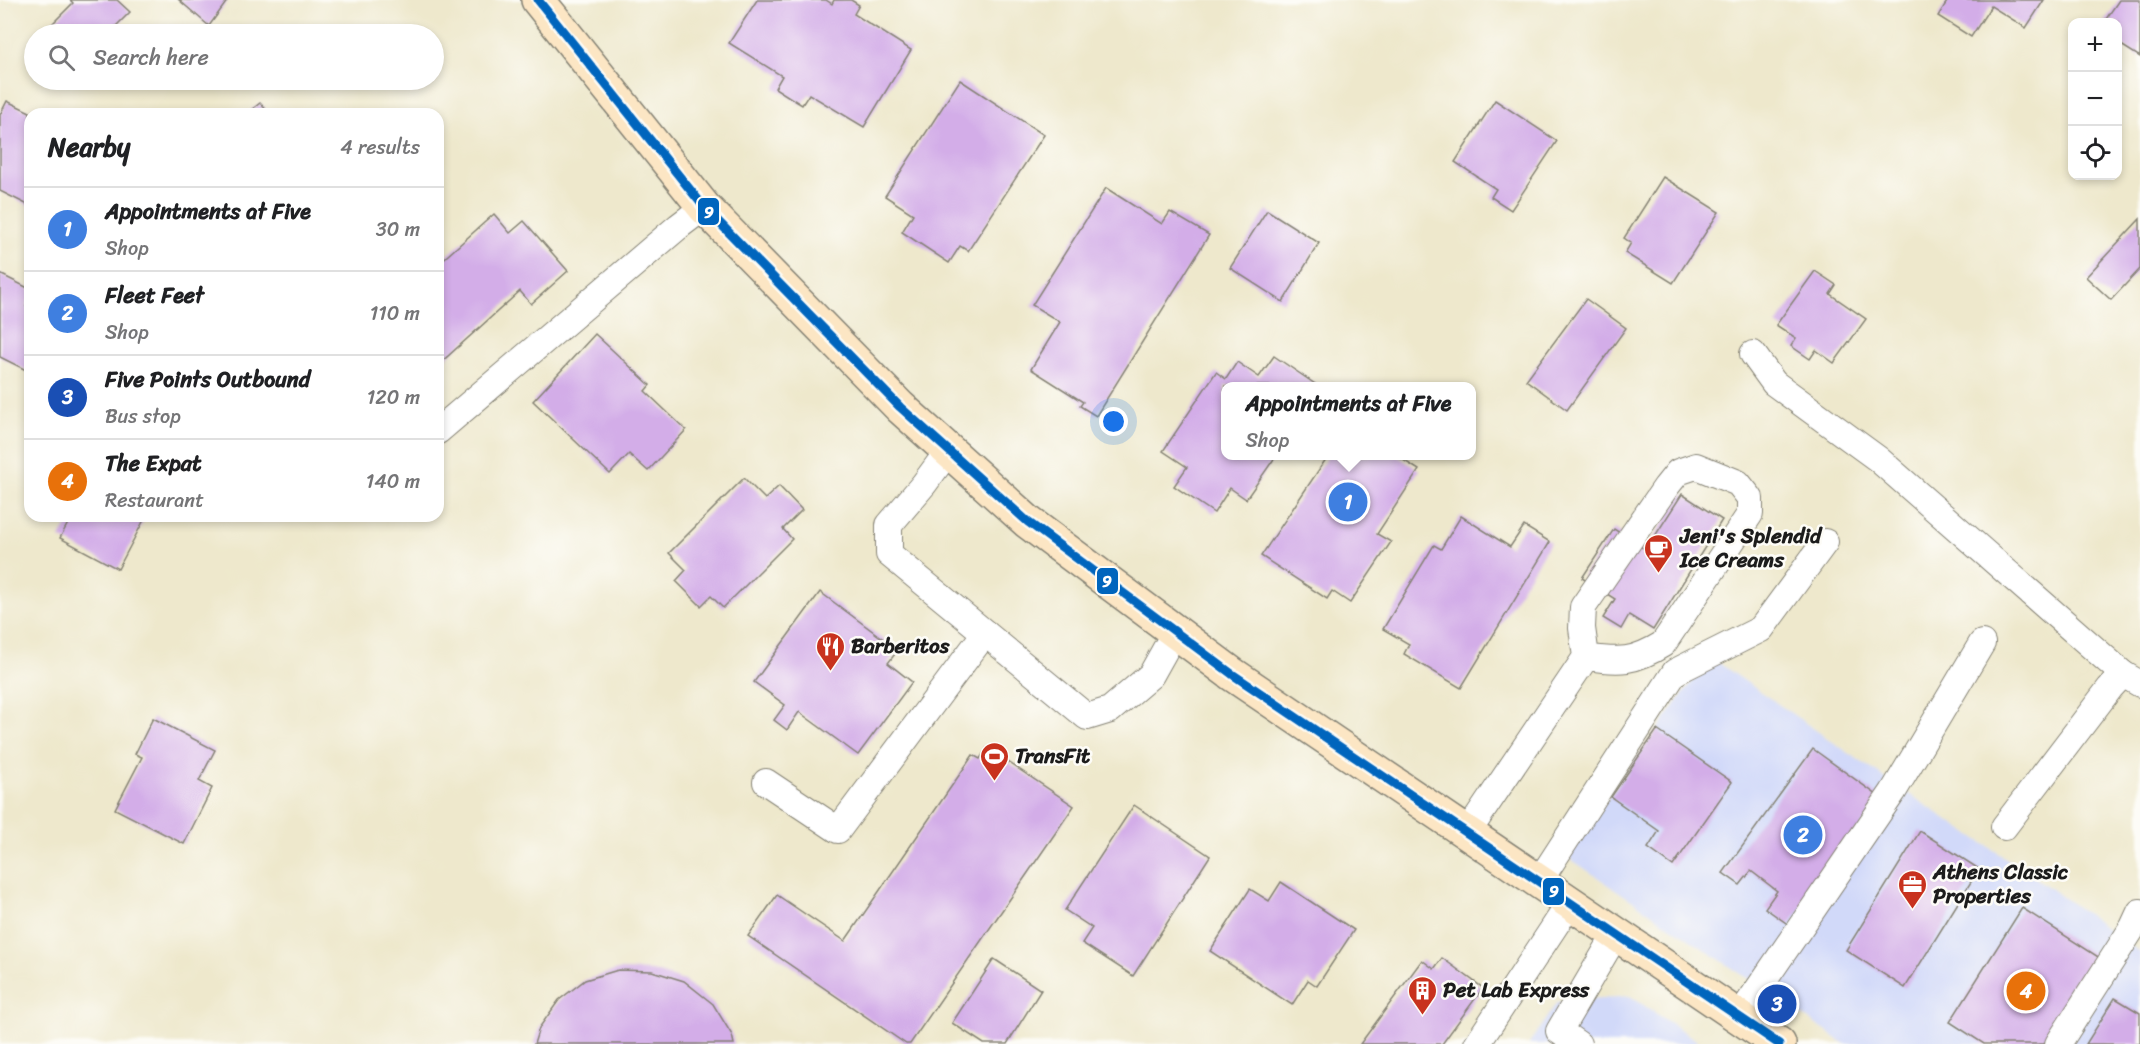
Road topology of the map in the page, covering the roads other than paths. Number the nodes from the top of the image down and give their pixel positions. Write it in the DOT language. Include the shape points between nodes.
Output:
graph roads {
  1 [pos="538,0"];
  2 [pos="704,207"];
  3 [pos="1753,354"];
  4 [pos="444,426"];
  5 [pos="949,450"];
  6 [pos="1825,542"];
  7 [pos="1175,632"];
  8 [pos="985,633"];
  9 [pos="1982,643"];
  10 [pos="1586,657"];
  11 [pos="2132,679"];
  12 [pos="766,782"];
  13 [pos="2004,827"];
  14 [pos="1468,832"];
  15 [pos="1540,880"];
  16 [pos="1570,903"];
  17 [pos="2140,912"];
  18 [pos="1616,934"];
  19 [pos="1739,1017"];
  20 [pos="1561,1040"];
  21 [pos="1477,1044"];
  22 [pos="1779,1044"];
  23 [pos="2058,1044"];
  1 -- 2 [label="main road"];
  2 -- 4 [label="lane"];
  2 -- 5 [label="main road" via="900,407"];
  3 -- 11 [label="lane" via="1774,383 1878,459"];
  5 -- 7 [label="main road" via="1028,522"];
  5 -- 8 [label="lane" via="889,525 890,554"];
  6 -- 15 [label="lane" via="1761,629 1675,672"];
  7 -- 8 [label="lane" via="1151,675 1110,710 1088,717"];
  7 -- 14 [label="main road"];
  8 -- 12 [label="lane" via="837,830"];
  9 -- 19 [label="lane" via="1893,792"];
  10 -- 10 [label="lane" via="1615,661 1643,656 1664,644 1750,514 1750,498 1738,483 1696,466 1678,472 1583,607"];
  10 -- 14 [label="lane"];
  11 -- 13 [label="lane" via="2110,687"];
  14 -- 15 [label="main road"];
  15 -- 16 [label="main road"];
  16 -- 18 [label="main road"];
  16 -- 21 [label="lane"];
  17 -- 23 [label="lane"];
  18 -- 19 [label="main road"];
  18 -- 20 [label="lane"];
  19 -- 22 [label="main road"];
}
